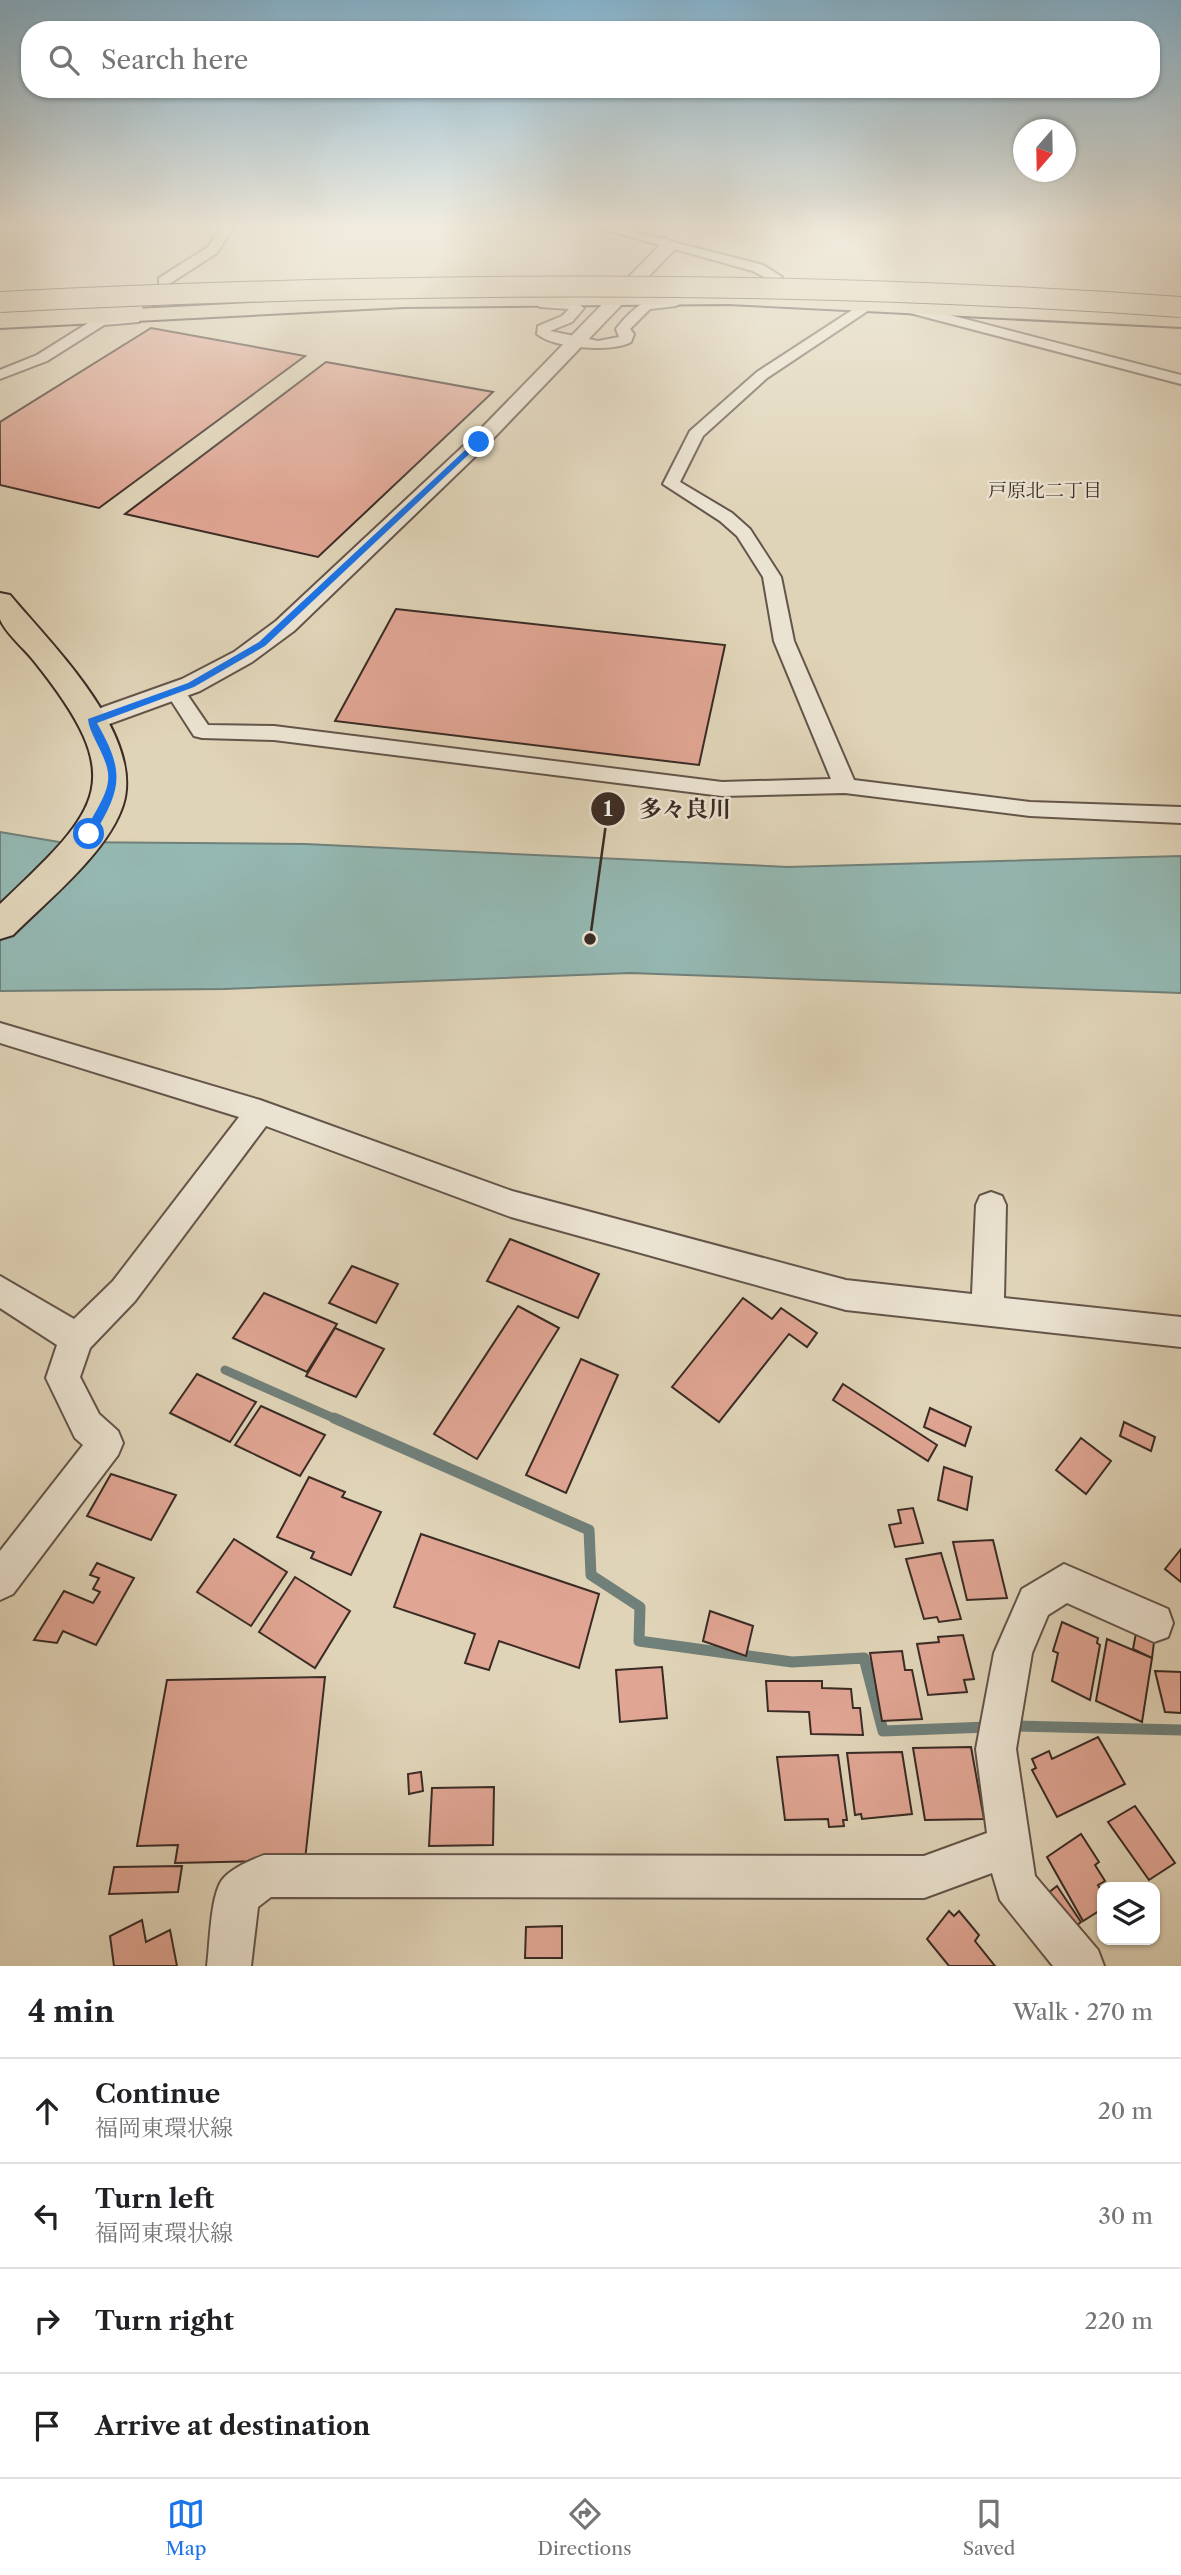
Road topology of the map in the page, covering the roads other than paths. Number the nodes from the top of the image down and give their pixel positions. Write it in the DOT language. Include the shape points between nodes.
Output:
graph roads {
  1 [pos="25,320"];
  2 [pos="120,320"];
  3 [pos="564,320"];
  4 [pos="595,320"];
  5 [pos="630,320"];
  6 [pos="847,320"];
  7 [pos="957,320"];
  8 [pos="1159,320"];
  9 [pos="0,321"];
  10 [pos="1181,321"];
  11 [pos="575,341"];
  12 [pos="0,375"];
  13 [pos="1181,380"];
  14 [pos="0,601"];
  15 [pos="175,691"];
  16 [pos="91,721"];
  17 [pos="845,786"];
  18 [pos="1181,815"];
  19 [pos="0,926"];
  20 [pos="0,1033"];
  21 [pos="260,1112"];
  22 [pos="990,1205"];
  23 [pos="0,1290"];
  24 [pos="988,1311"];
  25 [pos="1181,1332"];
  26 [pos="76,1339"];
  27 [pos="0,1581"];
  28 [pos="1154,1623"];
  29 [pos="1009,1846"];
  30 [pos="229,1966"];
  31 [pos="1082,1966"];
  1 -- 9 [label="main road"];
  2 -- 12 [label="street" via="102,321 52,353"];
  3 -- 11 [label="street" via="543,329 544,334"];
  4 -- 11 [label="street"];
  5 -- 11 [label="street" via="624,329 626,339 618,344"];
  6 -- 17 [label="street" via="762,375 696,434 671,484 744,533 772,577 784,641"];
  7 -- 13 [label="street"];
  8 -- 10 [label="main road"];
  11 -- 15 [label="street" via="479,442 285,626 243,657"];
  14 -- 16 [label="main road"];
  15 -- 16 [label="street"];
  15 -- 17 [label="street" via="202,731 274,733 722,789"];
  16 -- 19 [label="main road" via="104,743 114,779 107,805 89,834"];
  17 -- 18 [label="street" via="1030,809"];
  20 -- 21 [label="street"];
  21 -- 24 [label="street" via="511,1204 846,1295"];
  21 -- 26 [label="street" via="124,1291"];
  22 -- 24 [label="street"];
  23 -- 26 [label="street"];
  24 -- 25 [label="street"];
  26 -- 27 [label="street" via="63,1378 88,1426 106,1443"];
  28 -- 29 [label="street" via="1064,1583 1035,1602 1013,1653 996,1749"];
  29 -- 30 [label="street" via="924,1877 264,1876 238,1895"];
  29 -- 31 [label="street" via="1015,1885"];
}
